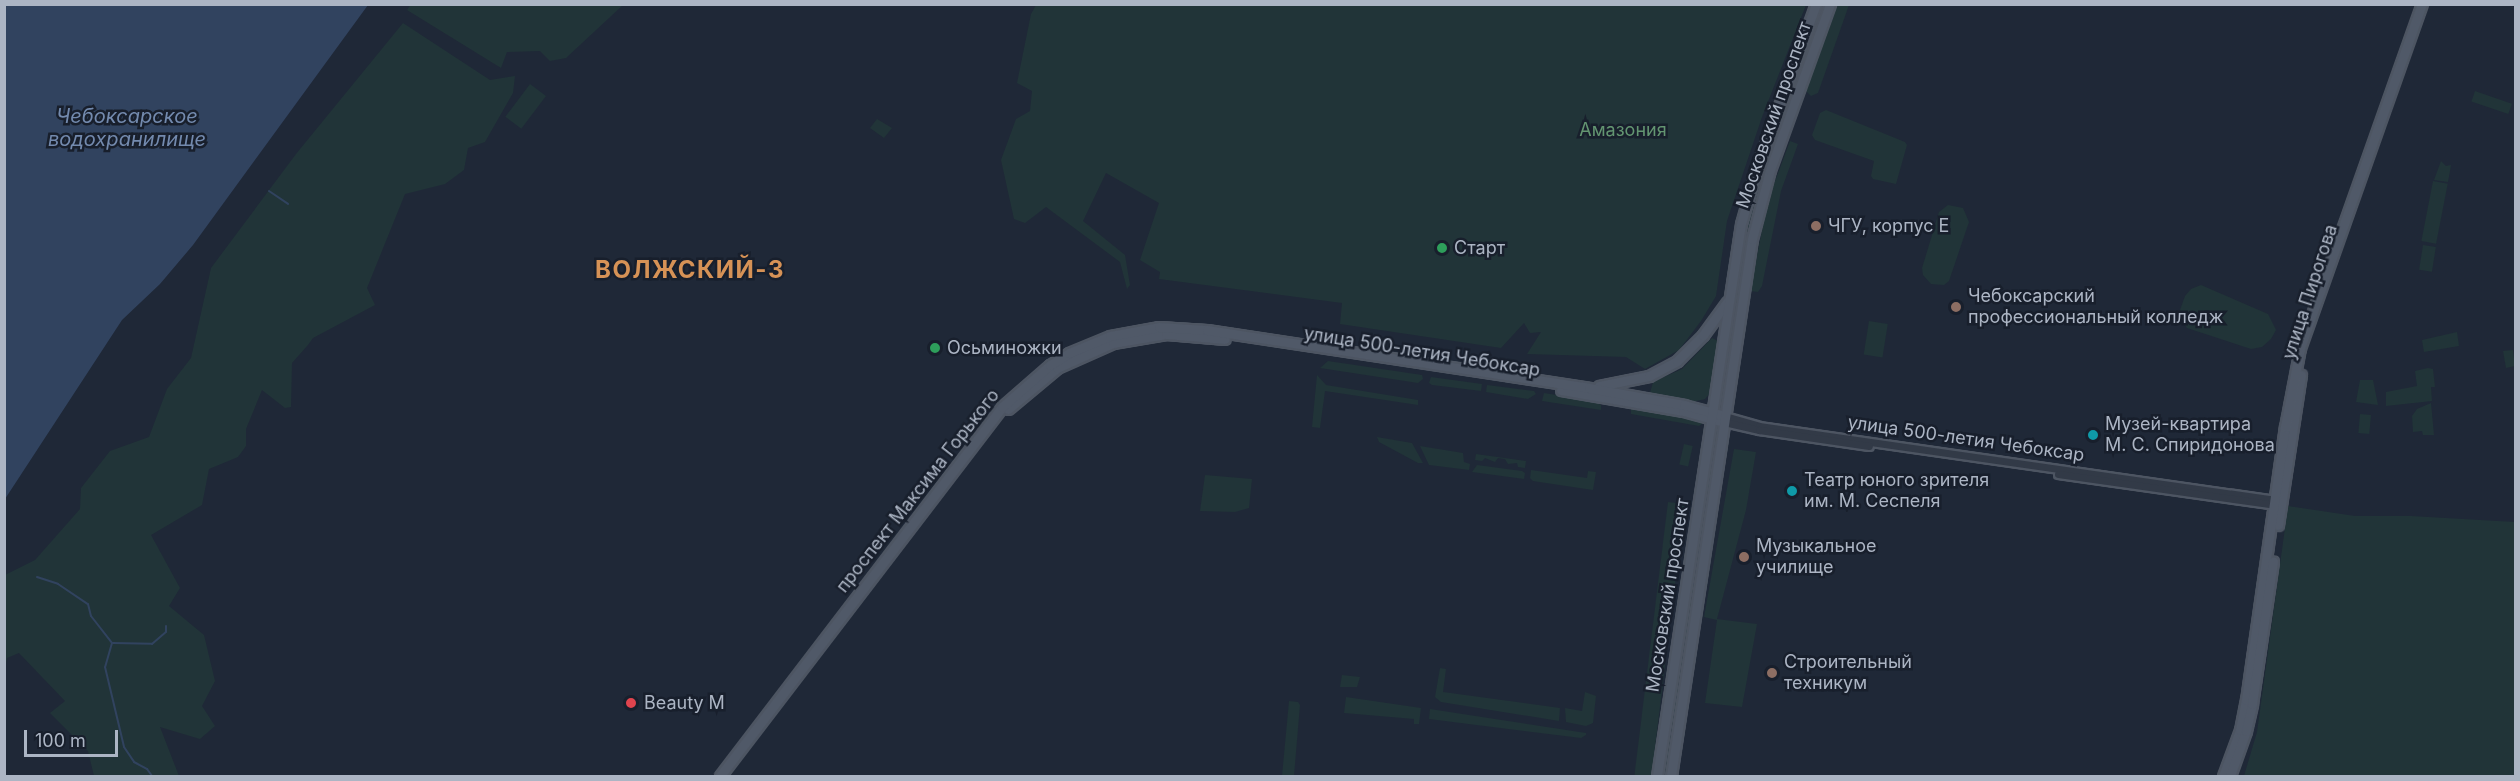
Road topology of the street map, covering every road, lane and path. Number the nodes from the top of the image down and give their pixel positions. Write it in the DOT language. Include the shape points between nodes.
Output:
graph roads {
  1 [pos="1816,4"];
  2 [pos="1830,4"];
  3 [pos="2422,4"];
  4 [pos="2428,4"];
  5 [pos="2419,22"];
  6 [pos="1789,76"];
  7 [pos="1802,81"];
  8 [pos="1728,300"];
  9 [pos="1314,349"];
  10 [pos="1429,366"];
  11 [pos="1589,388"];
  12 [pos="1712,415"];
  13 [pos="1724,419"];
  14 [pos="2277,502"];
  15 [pos="774,710"];
  16 [pos="2243,731"];
  17 [pos="720,777"];
  18 [pos="726,777"];
  19 [pos="1657,777"];
  20 [pos="1671,777"];
  21 [pos="2223,777"];
  22 [pos="2230,777"];
  1 -- 6 [label="main road, Московский проспект"];
  2 -- 7 [label="main road, Московский проспект"];
  3 -- 5 [label="main road, улица Пирогова"];
  4 -- 5 [label="main road, улица Пирогова"];
  5 -- 14 [label="main road, улица Пирогова" via="2312,317 2285,427"];
  6 -- 7 [label="main road"];
  6 -- 8 [label="main road, Московский проспект" via="1747,198"];
  7 -- 13 [label="main road, Московский проспект" via="1760,204"];
  8 -- 11 [label="main road" via="1703,335 1677,361 1649,376"];
  8 -- 12 [label="main road, Московский проспект"];
  9 -- 10 [label="main road, улица 500-летия Чебоксар"];
  9 -- 15 [label="main road, проспект Максима Горького" via="1207,333 1143,332 1070,353 1032,378 1004,409"];
  10 -- 11 [label="main road, улица 500-летия Чебоксар"];
  10 -- 12 [label="main road, улица 500-летия Чебоксар"];
  11 -- 12 [label="main road, улица 500-летия Чебоксар"];
  12 -- 13 [label="main road"];
  12 -- 19 [label="main road, Московский проспект"];
  13 -- 14 [label="street, улица 500-летия Чебоксар" via="1825,438"];
  13 -- 20 [label="main road, Московский проспект"];
  14 -- 16 [label="main road, улица Пирогова"];
  15 -- 17 [label="main road, проспект Максима Горького"];
  15 -- 18 [label="main road, проспект Максима Горького"];
  16 -- 21 [label="main road, улица Пирогова"];
  16 -- 22 [label="main road, улица Пирогова"];
}
